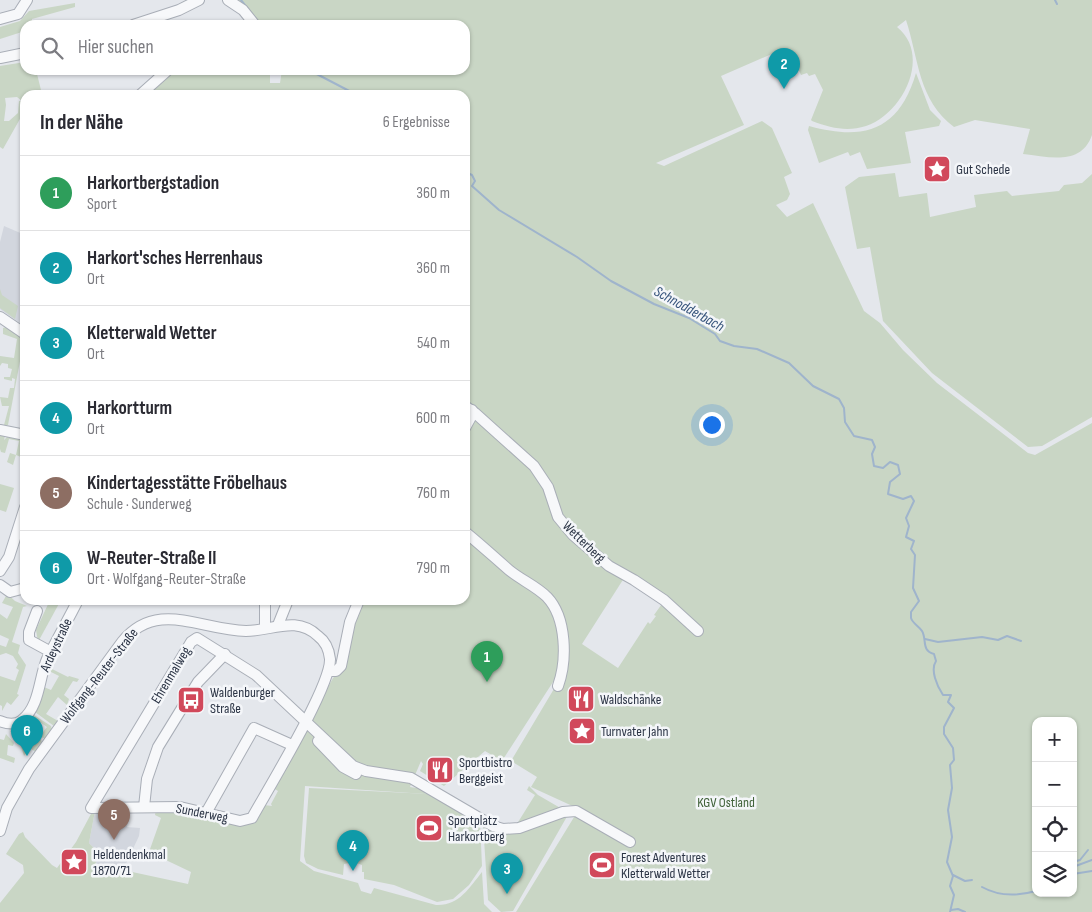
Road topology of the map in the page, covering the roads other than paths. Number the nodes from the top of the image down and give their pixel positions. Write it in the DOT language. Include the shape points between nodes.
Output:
graph roads {
  1 [pos="27,0"];
  2 [pos="198,0"];
  3 [pos="228,0"];
  4 [pos="0,19"];
  5 [pos="148,20"];
  6 [pos="252,20"];
  7 [pos="20,54"];
  8 [pos="0,58"];
  9 [pos="162,75"];
  10 [pos="146,90"];
  11 [pos="0,317"];
  12 [pos="20,331"];
  13 [pos="470,409"];
  14 [pos="0,430"];
  15 [pos="20,434"];
  16 [pos="20,523"];
  17 [pos="470,536"];
  18 [pos="0,571"];
  19 [pos="0,585"];
  20 [pos="20,589"];
  21 [pos="75,605"];
  22 [pos="265,605"];
  23 [pos="286,605"];
  24 [pos="357,605"];
  25 [pos="37,611"];
  26 [pos="278,625"];
  27 [pos="265,628"];
  28 [pos="698,631"];
  29 [pos="51,652"];
  30 [pos="225,654"];
  31 [pos="329,671"];
  32 [pos="558,686"];
  33 [pos="0,721"];
  34 [pos="305,722"];
  35 [pos="292,745"];
  36 [pos="5,801"];
  37 [pos="144,807"];
  38 [pos="91,808"];
  39 [pos="206,813"];
  40 [pos="0,831"];
  41 [pos="630,842"];
  1 -- 4 [label="street" via="18,14"];
  2 -- 5 [label="street"];
  3 -- 6 [label="street"];
  7 -- 8 [label="street"];
  9 -- 10 [label="street"];
  11 -- 12 [label="street"];
  13 -- 28 [label="street, Wetterberg" via="534,466 548,487 558,517 573,535 609,566 668,604"];
  14 -- 15 [label="street"];
  16 -- 18 [label="street" via="9,557"];
  17 -- 32 [label="street" via="552,603 564,646"];
  19 -- 20 [label="street" via="10,592"];
  21 -- 29 [label="street, Ardeystraße"];
  22 -- 27 [label="street"];
  23 -- 26 [label="street"];
  24 -- 31 [label="street" via="341,666 336,671"];
  25 -- 29 [label="street" via="28,637 31,642"];
  26 -- 27 [label="street, Wolfgang-Reuter-Straße"];
  26 -- 31 [label="street, Wolfgang-Reuter-Straße" via="303,626 318,635 328,652"];
  27 -- 36 [label="street, Wolfgang-Reuter-Straße" via="235,630 167,618 136,626"];
  29 -- 33 [label="street, Ardeystraße" via="31,708 22,720 12,723"];
  30 -- 34 [label="street, Ehrenmalweg" via="256,676"];
  30 -- 37 [label="street" via="198,682 158,747 147,780"];
  30 -- 38 [label="street, Ehrenmalweg" via="203,640 193,640"];
  31 -- 34 [label="street"];
  34 -- 35 [label="street"];
  34 -- 41 [label="street, Ehrenmalweg" via="357,768 411,778 493,826 519,828 576,811"];
  35 -- 39 [label="street, Sunderweg" via="252,818 240,821"];
  35 -- 39 [label="street" via="254,728"];
  36 -- 40 [label="street, Wolfgang-Reuter-Straße"];
  37 -- 38 [label="street, Sunderweg"];
  37 -- 39 [label="street, Sunderweg" via="180,807"];
}
